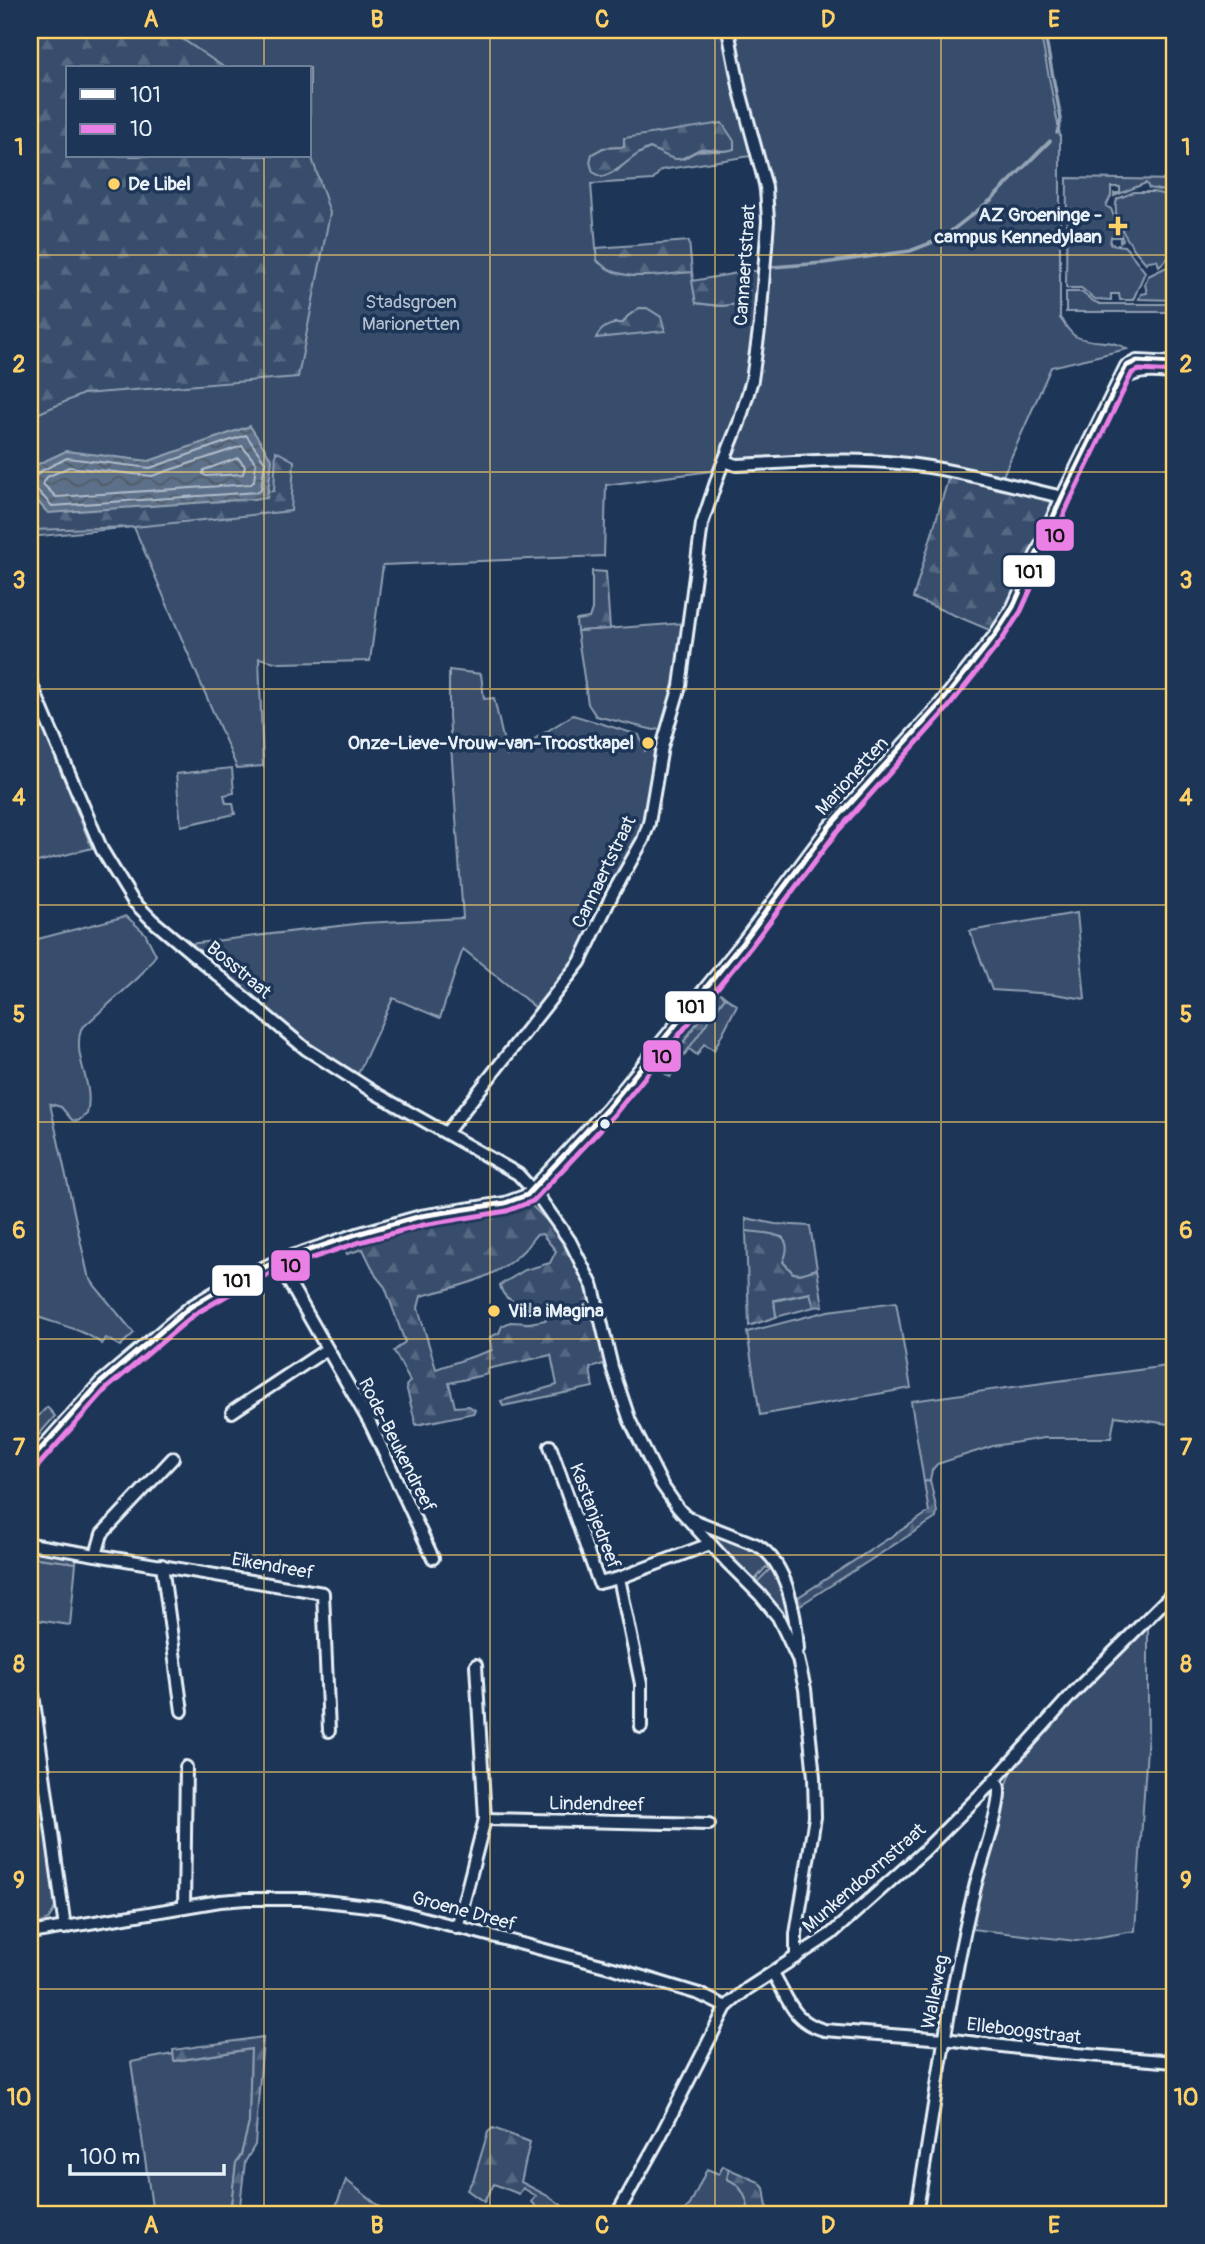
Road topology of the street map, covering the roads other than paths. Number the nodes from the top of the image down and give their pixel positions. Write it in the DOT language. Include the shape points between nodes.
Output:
graph roads {
  1 [pos="728,30"];
  2 [pos="1175,363"];
  3 [pos="1175,373"];
  4 [pos="1117,384"];
  5 [pos="725,461"];
  6 [pos="1062,497"];
  7 [pos="30,681"];
  8 [pos="446,1133"];
  9 [pos="532,1189"];
  10 [pos="277,1261"];
  11 [pos="327,1349"];
  12 [pos="232,1412"];
  13 [pos="550,1446"];
  14 [pos="173,1458"];
  15 [pos="30,1461"];
  16 [pos="687,1518"];
  17 [pos="30,1544"];
  18 [pos="710,1544"];
  19 [pos="96,1555"];
  20 [pos="433,1558"];
  21 [pos="162,1565"];
  22 [pos="619,1578"];
  23 [pos="1175,1591"];
  24 [pos="798,1659"];
  25 [pos="476,1665"];
  26 [pos="33,1694"];
  27 [pos="182,1710"];
  28 [pos="641,1727"];
  29 [pos="329,1731"];
  30 [pos="186,1767"];
  31 [pos="994,1781"];
  32 [pos="485,1819"];
  33 [pos="709,1824"];
  34 [pos="184,1907"];
  35 [pos="65,1928"];
  36 [pos="457,1928"];
  37 [pos="30,1933"];
  38 [pos="796,1958"];
  39 [pos="774,1973"];
  40 [pos="726,2007"];
  41 [pos="945,2039"];
  42 [pos="1175,2062"];
  43 [pos="617,2214"];
  44 [pos="916,2214"];
  1 -- 5 [label="street, Cannaertstraat" via="766,187 768,221 752,380"];
  2 -- 4 [label="street" via="1133,362"];
  3 -- 4 [label="street" via="1140,372"];
  4 -- 6 [label="street, Marionetten"];
  5 -- 6 [label="street" via="736,465 900,463"];
  5 -- 8 [label="street, Cannaertstraat" via="702,524 680,686 643,840 580,962"];
  6 -- 9 [label="street, Marionetten" via="1013,607 995,635 941,703 829,827 743,942 607,1109"];
  7 -- 8 [label="street, Bosstraat" via="93,833 133,901 306,1049"];
  8 -- 9 [label="street, Bosstraat" via="518,1174"];
  9 -- 10 [label="street" via="505,1203 401,1221"];
  9 -- 16 [label="street, Bosstraat" via="583,1265 630,1421 662,1485"];
  10 -- 11 [label="street, Rode-Beukendreef"];
  10 -- 15 [label="street" via="190,1307 100,1383"];
  11 -- 12 [label="street"];
  11 -- 20 [label="street, Rode-Beukendreef" via="371,1425"];
  13 -- 22 [label="street, Kastanjedreef" via="599,1583"];
  14 -- 19 [label="street" via="102,1534"];
  16 -- 18 [label="street, Bosstraat"];
  16 -- 24 [label="street" via="757,1545 775,1560 791,1602"];
  17 -- 19 [label="street, Eikendreef"];
  18 -- 22 [label="street, Kastanjedreef"];
  18 -- 24 [label="street, Bosstraat" via="778,1617"];
  19 -- 21 [label="street, Eikendreef"];
  21 -- 27 [label="street"];
  21 -- 29 [label="street, Eikendreef" via="323,1593"];
  22 -- 28 [label="street, Kastanjedreef" via="641,1684"];
  23 -- 31 [label="street, Munkendoornstraat" via="1072,1694"];
  24 -- 38 [label="street" via="804,1680 815,1817"];
  25 -- 32 [label="street"];
  26 -- 35 [label="street"];
  30 -- 34 [label="street"];
  31 -- 38 [label="street, Munkendoornstraat" via="860,1910"];
  31 -- 41 [label="street, Walleweg" via="999,1786 998,1800"];
  32 -- 33 [label="street, Lindendreef"];
  32 -- 36 [label="street"];
  34 -- 35 [label="street, Groene Dreef"];
  34 -- 36 [label="street, Groene Dreef" via="246,1899 306,1899 386,1909"];
  35 -- 37 [label="street, Groene Dreef"];
  36 -- 40 [label="street, Groene Dreef" via="613,1968"];
  38 -- 39 [label="street, Munkendoornstraat"];
  39 -- 40 [label="street, Munkendoornstraat"];
  39 -- 41 [label="street, Elleboogstraat" via="805,2024 838,2032"];
  40 -- 43 [label="street, Munkendoornstraat"];
  41 -- 42 [label="street, Elleboogstraat"];
  41 -- 44 [label="street, Walleweg"];
}
